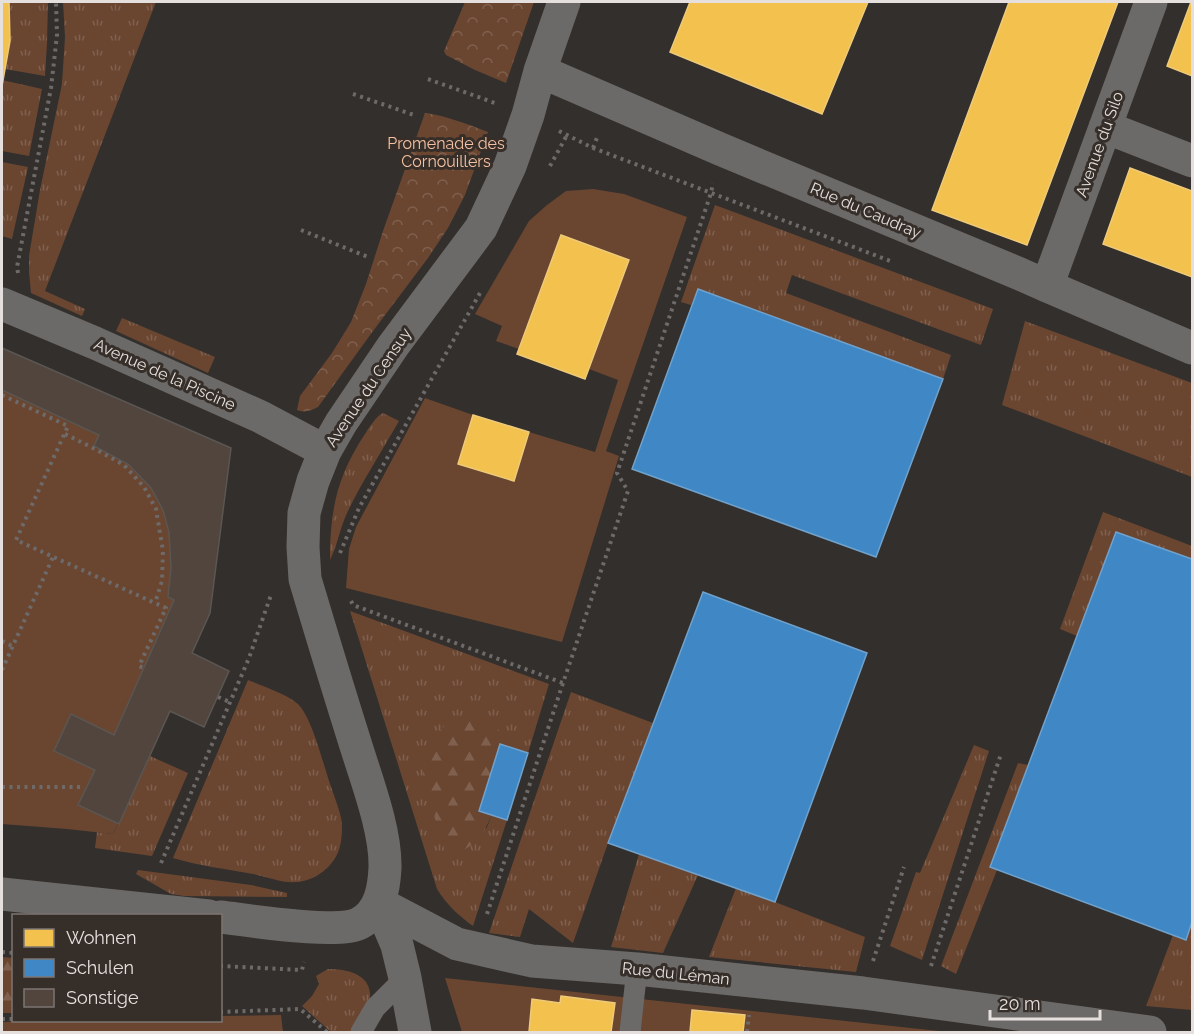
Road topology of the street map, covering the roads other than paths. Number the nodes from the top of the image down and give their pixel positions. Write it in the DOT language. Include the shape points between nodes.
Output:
graph roads {
  1 [pos="564,2"];
  2 [pos="1151,2"];
  3 [pos="540,71"];
  4 [pos="1105,127"];
  5 [pos="1192,161"];
  6 [pos="1047,286"];
  7 [pos="12,309"];
  8 [pos="1192,348"];
  9 [pos="325,451"];
  10 [pos="2,894"];
  11 [pos="379,903"];
  12 [pos="199,914"];
  13 [pos="222,917"];
  14 [pos="637,969"];
  15 [pos="405,978"];
  16 [pos="361,1032"];
  17 [pos="415,1032"];
  18 [pos="630,1032"];
  19 [pos="1150,1032"];
  1 -- 3 [label="street, Avenue du Censuy"];
  2 -- 4 [label="street, Avenue du Silo"];
  3 -- 6 [label="street, Rue du Caudray"];
  3 -- 9 [label="street, Avenue du Censuy" via="510,166 481,228 381,363"];
  4 -- 5 [label="street"];
  4 -- 6 [label="street, Avenue du Silo"];
  6 -- 8 [label="street, Rue du Caudray"];
  7 -- 9 [label="street, Avenue de la Piscine" via="261,417"];
  9 -- 11 [label="street, Avenue du Censuy" via="304,513 305,579 373,801 385,867"];
  10 -- 12 [label="street"];
  11 -- 13 [label="street" via="370,917 358,925 334,928"];
  11 -- 14 [label="street, Rue du Léman" via="457,944 476,949 532,961"];
  11 -- 15 [label="street" via="397,945"];
  14 -- 18 [label="lane"];
  14 -- 19 [label="street, Rue du Léman" via="863,993"];
  15 -- 16 [label="lane" via="375,1008"];
  15 -- 17 [label="street"];
}
